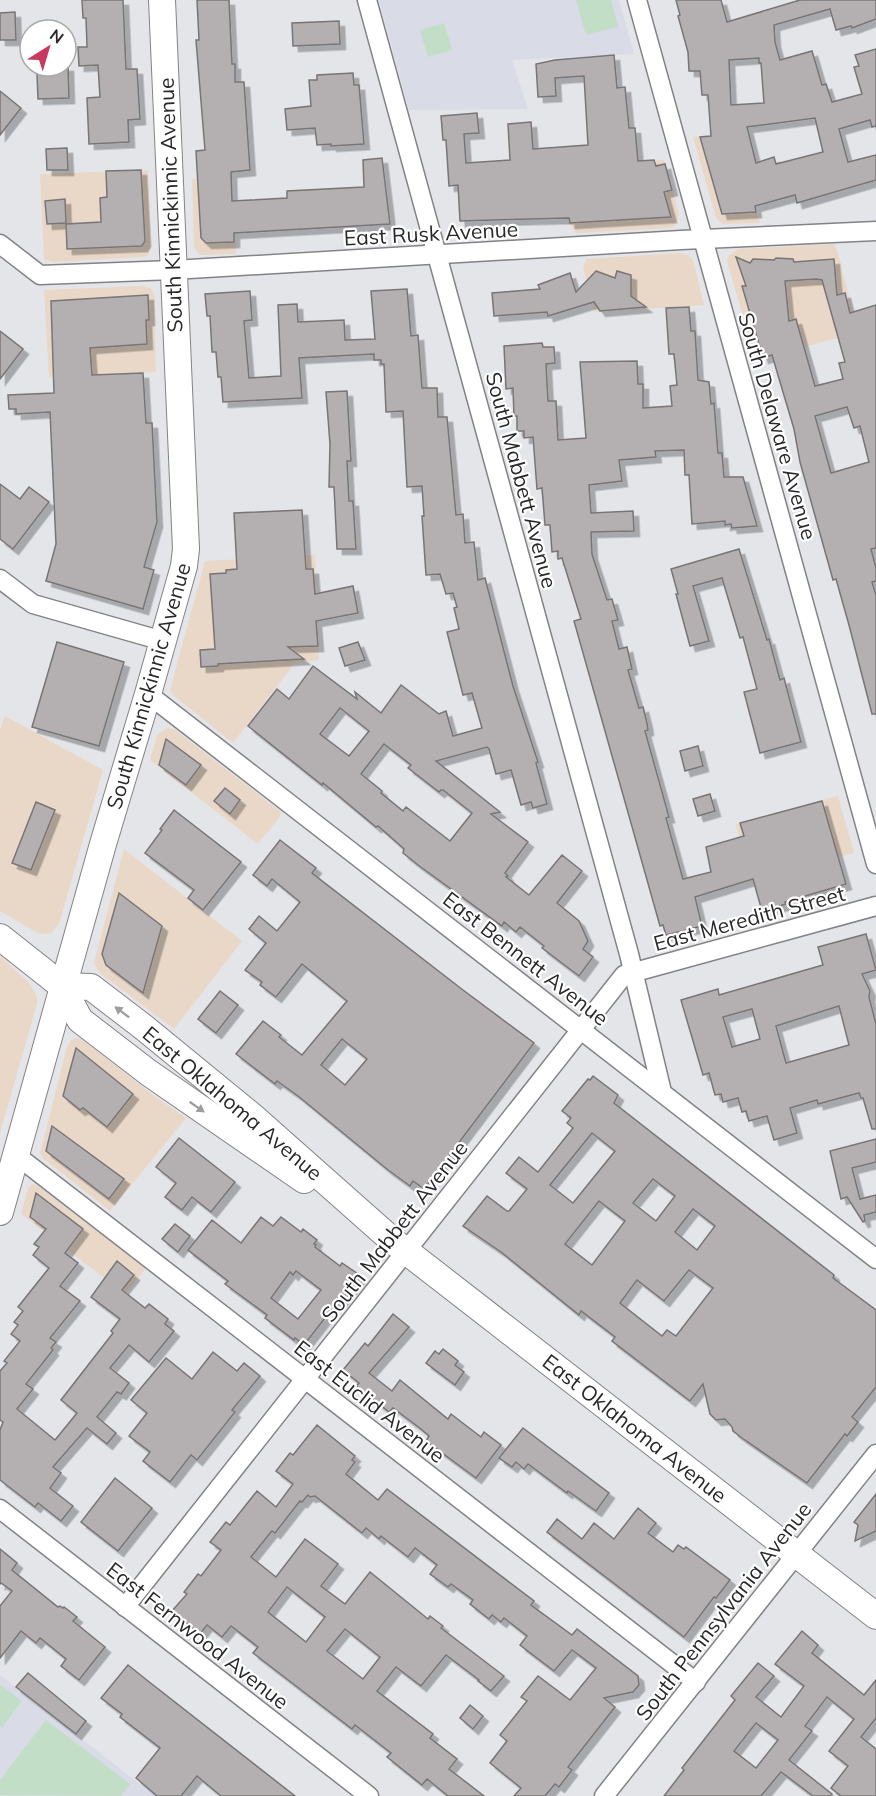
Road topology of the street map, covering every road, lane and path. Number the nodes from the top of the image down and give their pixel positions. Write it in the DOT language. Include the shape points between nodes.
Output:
graph roads {
  1 [pos="162,0"];
  2 [pos="367,0"];
  3 [pos="637,0"];
  4 [pos="876,231"];
  5 [pos="702,239"];
  6 [pos="0,244"];
  7 [pos="437,255"];
  8 [pos="173,270"];
  9 [pos="0,579"];
  10 [pos="163,641"];
  11 [pos="148,694"];
  12 [pos="876,864"];
  13 [pos="876,906"];
  14 [pos="0,937"];
  15 [pos="634,973"];
  16 [pos="62,986"];
  17 [pos="581,1029"];
  18 [pos="662,1092"];
  19 [pos="16,1155"];
  20 [pos="4,1183"];
  21 [pos="0,1212"];
  22 [pos="400,1246"];
  23 [pos="876,1259"];
  24 [pos="306,1379"];
  25 [pos="876,1454"];
  26 [pos="0,1509"];
  27 [pos="797,1555"];
  28 [pos="125,1607"];
  29 [pos="876,1616"];
  30 [pos="696,1682"];
  31 [pos="369,1796"];
  32 [pos="604,1796"];
  1 -- 8 [label="main road, South Kinnickinnic Avenue"];
  2 -- 7 [label="street, South Mabbett Avenue"];
  3 -- 5 [label="street, South Delaware Avenue"];
  4 -- 5 [label="street, East Rusk Avenue"];
  5 -- 7 [label="street, East Rusk Avenue"];
  5 -- 12 [label="street, South Delaware Avenue"];
  6 -- 8 [label="street, East Rusk Avenue" via="40,275"];
  7 -- 8 [label="street, East Rusk Avenue"];
  7 -- 15 [label="street, South Mabbett Avenue"];
  8 -- 10 [label="main road, South Kinnickinnic Avenue" via="186,549"];
  9 -- 10 [label="street" via="33,604"];
  10 -- 11 [label="main road, South Kinnickinnic Avenue"];
  11 -- 16 [label="main road, South Kinnickinnic Avenue"];
  11 -- 17 [label="street, East Bennett Avenue"];
  13 -- 15 [label="street, East Meredith Street"];
  14 -- 16 [label="main road"];
  15 -- 17 [label="street, South Mabbett Avenue" via="624,975"];
  15 -- 18 [label="street, South Mabbett Avenue"];
  16 -- 19 [label="main road, South Kinnickinnic Avenue"];
  16 -- 22 [label="main road, East Oklahoma Avenue" via="91,987 142,1026"];
  17 -- 18 [label="street, East Bennett Avenue"];
  17 -- 22 [label="street, South Mabbett Avenue"];
  18 -- 23 [label="street, East Bennett Avenue"];
  19 -- 20 [label="main road, South Kinnickinnic Avenue"];
  19 -- 24 [label="street, East Euclid Avenue"];
  20 -- 21 [label="main road, South Kinnickinnic Avenue"];
  22 -- 24 [label="street, South Mabbett Avenue"];
  22 -- 27 [label="main road, East Oklahoma Avenue"];
  24 -- 28 [label="street, South Mabbett Avenue"];
  24 -- 30 [label="street, East Euclid Avenue"];
  25 -- 27 [label="street, South Pennsylvania Avenue"];
  26 -- 28 [label="street, East Fernwood Avenue"];
  27 -- 29 [label="main road, East Oklahoma Avenue"];
  27 -- 30 [label="street, South Pennsylvania Avenue"];
  28 -- 31 [label="street, East Fernwood Avenue"];
  30 -- 32 [label="street, South Pennsylvania Avenue"];
}
